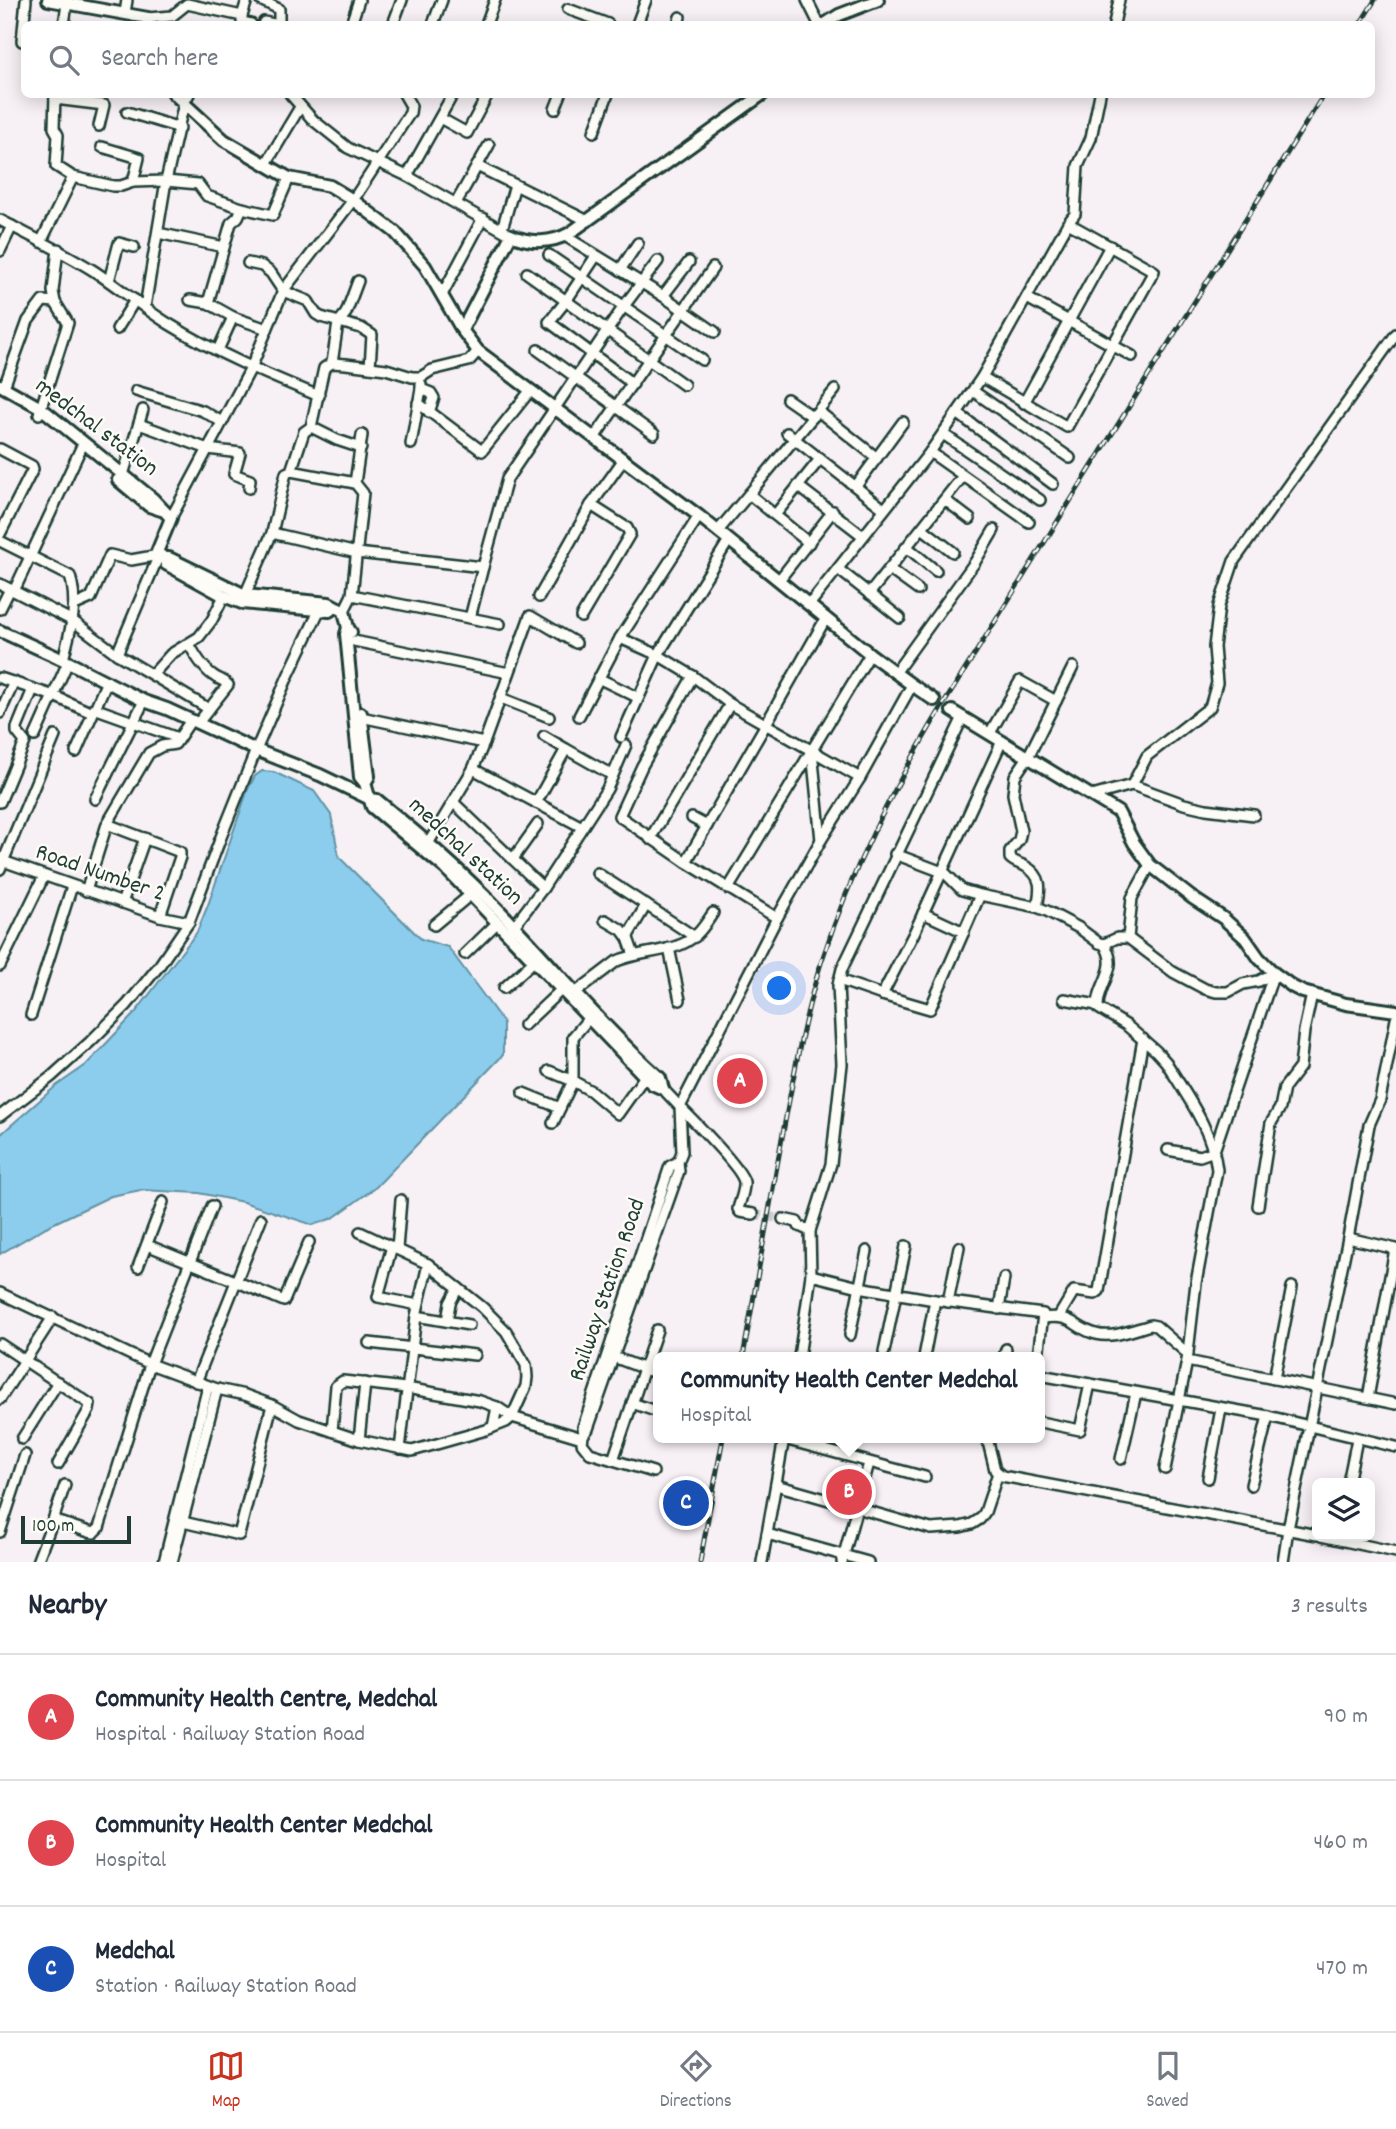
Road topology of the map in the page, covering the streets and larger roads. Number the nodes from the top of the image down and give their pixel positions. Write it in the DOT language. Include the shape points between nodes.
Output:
graph roads {
  1 [pos="26,0"];
  2 [pos="48,0"];
  3 [pos="127,0"];
  4 [pos="247,0"];
  5 [pos="260,0"];
  6 [pos="359,0"];
  7 [pos="402,0"];
  8 [pos="442,0"];
  9 [pos="495,0"];
  10 [pos="646,0"];
  11 [pos="807,0"];
  12 [pos="878,0"];
  13 [pos="1119,0"];
  14 [pos="63,2"];
  15 [pos="94,4"];
  16 [pos="568,9"];
  17 [pos="125,13"];
  18 [pos="242,16"];
  19 [pos="24,21"];
  20 [pos="64,21"];
  21 [pos="148,21"];
  22 [pos="242,21"];
  23 [pos="279,21"];
  24 [pos="352,21"];
  25 [pos="394,21"];
  26 [pos="434,21"];
  27 [pos="487,21"];
  28 [pos="588,21"];
  29 [pos="638,21"];
  30 [pos="818,21"];
  31 [pos="830,21"];
  32 [pos="1115,21"];
  33 [pos="55,98"];
  34 [pos="61,98"];
  35 [pos="293,98"];
  36 [pos="407,98"];
  37 [pos="451,98"];
  38 [pos="483,98"];
  39 [pos="559,98"];
  40 [pos="607,98"];
  41 [pos="757,98"];
  42 [pos="1099,98"];
  43 [pos="187,99"];
  44 [pos="300,107"];
  45 [pos="555,109"];
  46 [pos="127,112"];
  47 [pos="440,118"];
  48 [pos="99,126"];
  49 [pos="180,128"];
  50 [pos="594,132"];
  51 [pos="489,145"];
  52 [pos="102,147"];
  53 [pos="266,164"];
  54 [pos="379,164"];
  55 [pos="477,166"];
  56 [pos="407,176"];
  57 [pos="73,177"];
  58 [pos="289,177"];
  59 [pos="166,181"];
  60 [pos="133,182"];
  61 [pos="516,185"];
  62 [pos="354,200"];
  63 [pos="456,203"];
  64 [pos="242,208"];
  65 [pos="483,218"];
  66 [pos="0,220"];
  67 [pos="587,221"];
  68 [pos="1069,223"];
  69 [pos="12,226"];
  70 [pos="506,232"];
  71 [pos="158,233"];
  72 [pos="565,236"];
  73 [pos="41,242"];
  74 [pos="638,243"];
  75 [pos="1110,246"];
  76 [pos="134,247"];
  77 [pos="224,247"];
  78 [pos="58,249"];
  79 [pos="0,251"];
  80 [pos="549,255"];
  81 [pos="596,256"];
  82 [pos="658,261"];
  83 [pos="689,262"];
  84 [pos="248,263"];
  85 [pos="713,268"];
  86 [pos="620,270"];
  87 [pos="527,273"];
  88 [pos="582,278"];
  89 [pos="109,281"];
  90 [pos="358,281"];
  91 [pos="641,282"];
  92 [pos="284,291"];
  93 [pos="442,295"];
  94 [pos="663,296"];
  95 [pos="1027,298"];
  96 [pos="135,300"];
  97 [pos="190,300"];
  98 [pos="566,301"];
  99 [pos="55,302"];
  100 [pos="208,303"];
  101 [pos="624,306"];
  102 [pos="145,307"];
  103 [pos="682,310"];
  104 [pos="233,317"];
  105 [pos="1069,321"];
  106 [pos="338,323"];
  107 [pos="117,329"];
  108 [pos="267,329"];
  109 [pos="462,330"];
  110 [pos="608,330"];
  111 [pos="715,332"];
  112 [pos="1396,334"];
  113 [pos="665,336"];
  114 [pos="1112,345"];
  115 [pos="218,350"];
  116 [pos="478,351"];
  117 [pos="538,351"];
  118 [pos="592,354"];
  119 [pos="1132,356"];
  120 [pos="650,360"];
  121 [pos="702,360"];
  122 [pos="331,363"];
  123 [pos="370,367"];
  124 [pos="251,368"];
  125 [pos="421,377"];
  126 [pos="982,377"];
  127 [pos="577,378"];
  128 [pos="633,384"];
  129 [pos="684,385"];
  130 [pos="1,388"];
  131 [pos="421,389"];
  132 [pos="835,390"];
  133 [pos="136,391"];
  134 [pos="530,391"];
  135 [pos="973,391"];
  136 [pos="319,396"];
  137 [pos="788,400"];
  138 [pos="1024,402"];
  139 [pos="418,403"];
  140 [pos="617,407"];
  141 [pos="554,409"];
  142 [pos="143,410"];
  143 [pos="40,411"];
  144 [pos="429,412"];
  145 [pos="957,413"];
  146 [pos="816,414"];
  147 [pos="222,422"];
  148 [pos="903,422"];
  149 [pos="139,424"];
  150 [pos="311,427"];
  151 [pos="943,433"];
  152 [pos="654,434"];
  153 [pos="362,435"];
  154 [pos="791,436"];
  155 [pos="594,438"];
  156 [pos="411,444"];
  157 [pos="361,448"];
  158 [pos="0,449"];
  159 [pos="81,449"];
  160 [pos="208,449"];
  161 [pos="930,452"];
  162 [pos="877,458"];
  163 [pos="1070,458"];
  164 [pos="624,459"];
  165 [pos="820,459"];
  166 [pos="291,471"];
  167 [pos="123,475"];
  168 [pos="963,476"];
  169 [pos="355,483"];
  170 [pos="1053,484"];
  171 [pos="799,486"];
  172 [pos="856,486"];
  173 [pos="249,488"];
  174 [pos="749,494"];
  175 [pos="946,500"];
  176 [pos="1040,500"];
  177 [pos="591,505"];
  178 [pos="884,509"];
  179 [pos="833,511"];
  180 [pos="166,514"];
  181 [pos="775,515"];
  182 [pos="699,516"];
  183 [pos="970,519"];
  184 [pos="1029,522"];
  185 [pos="922,528"];
  186 [pos="994,530"];
  187 [pos="718,531"];
  188 [pos="272,533"];
  189 [pos="0,534"];
  190 [pos="863,536"];
  191 [pos="729,540"];
  192 [pos="0,541"];
  193 [pos="808,543"];
  194 [pos="907,547"];
  195 [pos="953,552"];
  196 [pos="357,553"];
  197 [pos="31,556"];
  198 [pos="161,556"];
  199 [pos="483,567"];
  200 [pos="838,569"];
  201 [pos="889,569"];
  202 [pos="936,571"];
  203 [pos="779,580"];
  204 [pos="0,584"];
  205 [pos="12,590"];
  206 [pos="918,590"];
  207 [pos="352,594"];
  208 [pos="869,594"];
  209 [pos="245,595"];
  210 [pos="224,596"];
  211 [pos="539,597"];
  212 [pos="75,605"];
  213 [pos="809,605"];
  214 [pos="0,609"];
  215 [pos="340,609"];
  216 [pos="319,611"];
  217 [pos="581,617"];
  218 [pos="470,618"];
  219 [pos="826,618"];
  220 [pos="900,618"];
  221 [pos="73,621"];
  222 [pos="500,624"];
  223 [pos="348,628"];
  224 [pos="0,631"];
  225 [pos="620,638"];
  226 [pos="354,641"];
  227 [pos="576,643"];
  228 [pos="189,644"];
  229 [pos="870,653"];
  230 [pos="117,654"];
  231 [pos="658,655"];
  232 [pos="65,661"];
  233 [pos="1073,667"];
  234 [pos="509,673"];
  235 [pos="895,673"];
  236 [pos="153,674"];
  237 [pos="693,676"];
  238 [pos="0,678"];
  239 [pos="598,678"];
  240 [pos="107,681"];
  241 [pos="14,682"];
  242 [pos="912,685"];
  243 [pos="33,689"];
  244 [pos="54,696"];
  245 [pos="638,697"];
  246 [pos="501,698"];
  247 [pos="934,700"];
  248 [pos="144,701"];
  249 [pos="1056,701"];
  250 [pos="730,704"];
  251 [pos="209,709"];
  252 [pos="93,710"];
  253 [pos="0,713"];
  254 [pos="958,714"];
  255 [pos="579,716"];
  256 [pos="361,717"];
  257 [pos="550,718"];
  258 [pos="135,722"];
  259 [pos="194,722"];
  260 [pos="766,724"];
  261 [pos="990,733"];
  262 [pos="35,736"];
  263 [pos="55,736"];
  264 [pos="544,736"];
  265 [pos="178,738"];
  266 [pos="1002,741"];
  267 [pos="484,743"];
  268 [pos="566,749"];
  269 [pos="256,750"];
  270 [pos="812,751"];
  271 [pos="76,752"];
  272 [pos="1028,757"];
  273 [pos="472,769"];
  274 [pos="612,775"];
  275 [pos="860,778"];
  276 [pos="365,783"];
  277 [pos="1132,785"];
  278 [pos="1092,796"];
  279 [pos="95,799"];
  280 [pos="370,799"];
  281 [pos="0,802"];
  282 [pos="453,802"];
  283 [pos="536,803"];
  284 [pos="1254,815"];
  285 [pos="692,818"];
  286 [pos="107,824"];
  287 [pos="538,824"];
  288 [pos="707,826"];
  289 [pos="582,827"];
  290 [pos="145,838"];
  291 [pos="650,839"];
  292 [pos="821,840"];
  293 [pos="429,842"];
  294 [pos="895,854"];
  295 [pos="513,859"];
  296 [pos="686,862"];
  297 [pos="1,863"];
  298 [pos="1150,865"];
  299 [pos="941,872"];
  300 [pos="597,873"];
  301 [pos="44,876"];
  302 [pos="72,886"];
  303 [pos="543,888"];
  304 [pos="728,888"];
  305 [pos="86,891"];
  306 [pos="470,895"];
  307 [pos="980,895"];
  308 [pos="122,902"];
  309 [pos="646,905"];
  310 [pos="1037,907"];
  311 [pos="713,913"];
  312 [pos="923,913"];
  313 [pos="160,916"];
  314 [pos="777,918"];
  315 [pos="606,920"];
  316 [pos="189,922"];
  317 [pos="497,923"];
  318 [pos="434,925"];
  319 [pos="511,930"];
  320 [pos="964,932"];
  321 [pos="695,937"];
  322 [pos="628,938"];
  323 [pos="1128,939"];
  324 [pos="1104,944"];
  325 [pos="669,948"];
  326 [pos="465,954"];
  327 [pos="634,955"];
  328 [pos="533,962"];
  329 [pos="0,967"];
  330 [pos="1274,973"];
  331 [pos="839,980"];
  332 [pos="504,988"];
  333 [pos="569,993"];
  334 [pos="1312,994"];
  335 [pos="882,995"];
  336 [pos="1064,999"];
  337 [pos="680,1000"];
  338 [pos="1097,1005"];
  339 [pos="1396,1011"];
  340 [pos="31,1015"];
  341 [pos="589,1018"];
  342 [pos="1396,1019"];
  343 [pos="524,1025"];
  344 [pos="1143,1039"];
  345 [pos="549,1070"];
  346 [pos="645,1076"];
  347 [pos="573,1080"];
  348 [pos="663,1089"];
  349 [pos="523,1093"];
  350 [pos="680,1107"];
  351 [pos="560,1108"];
  352 [pos="0,1116"];
  353 [pos="553,1123"];
  354 [pos="1168,1150"];
  355 [pos="1214,1151"];
  356 [pos="401,1200"];
  357 [pos="163,1202"];
  358 [pos="212,1206"];
  359 [pos="1258,1206"];
  360 [pos="753,1214"];
  361 [pos="261,1219"];
  362 [pos="783,1219"];
  363 [pos="813,1219"];
  364 [pos="797,1222"];
  365 [pos="360,1231"];
  366 [pos="810,1231"];
  367 [pos="1348,1238"];
  368 [pos="309,1242"];
  369 [pos="147,1245"];
  370 [pos="906,1246"];
  371 [pos="395,1247"];
  372 [pos="959,1247"];
  373 [pos="1395,1249"];
  374 [pos="867,1251"];
  375 [pos="190,1262"];
  376 [pos="428,1264"];
  377 [pos="138,1267"];
  378 [pos="811,1275"];
  379 [pos="1004,1278"];
  380 [pos="237,1280"];
  381 [pos="859,1287"];
  382 [pos="1292,1287"];
  383 [pos="458,1288"];
  384 [pos="0,1293"];
  385 [pos="895,1294"];
  386 [pos="935,1300"];
  387 [pos="948,1302"];
  388 [pos="418,1305"];
  389 [pos="999,1309"];
  390 [pos="416,1316"];
  391 [pos="1059,1316"];
  392 [pos="53,1317"];
  393 [pos="1043,1318"];
  394 [pos="446,1321"];
  395 [pos="469,1325"];
  396 [pos="657,1330"];
  397 [pos="850,1335"];
  398 [pos="369,1343"];
  399 [pos="0,1344"];
  400 [pos="412,1348"];
  401 [pos="800,1352"];
  402 [pos="884,1352"];
  403 [pos="925,1352"];
  404 [pos="1039,1352"];
  405 [pos="475,1355"];
  406 [pos="610,1355"];
  407 [pos="1187,1358"];
  408 [pos="25,1360"];
  409 [pos="150,1364"];
  410 [pos="643,1369"];
  411 [pos="653,1372"];
  412 [pos="1045,1376"];
  413 [pos="1274,1378"];
  414 [pos="58,1382"];
  415 [pos="196,1382"];
  416 [pos="365,1383"];
  417 [pos="1090,1384"];
  418 [pos="213,1387"];
  419 [pos="1317,1387"];
  420 [pos="406,1388"];
  421 [pos="1136,1392"];
  422 [pos="1368,1398"];
  423 [pos="0,1399"];
  424 [pos="1180,1401"];
  425 [pos="632,1403"];
  426 [pos="1396,1404"];
  427 [pos="272,1405"];
  428 [pos="496,1407"];
  429 [pos="1222,1409"];
  430 [pos="653,1410"];
  431 [pos="1268,1416"];
  432 [pos="512,1417"];
  433 [pos="1045,1423"];
  434 [pos="493,1427"];
  435 [pos="1308,1427"];
  436 [pos="332,1431"];
  437 [pos="583,1436"];
  438 [pos="22,1439"];
  439 [pos="1357,1439"];
  440 [pos="359,1440"];
  441 [pos="783,1443"];
  442 [pos="801,1443"];
  443 [pos="988,1443"];
  444 [pos="1396,1447"];
  445 [pos="400,1449"];
  446 [pos="25,1455"];
  447 [pos="1121,1459"];
  448 [pos="612,1460"];
  449 [pos="869,1463"];
  450 [pos="58,1464"];
  451 [pos="1165,1469"];
  452 [pos="653,1472"];
  453 [pos="999,1473"];
  454 [pos="925,1477"];
  455 [pos="1208,1478"];
  456 [pos="1349,1478"];
  457 [pos="65,1485"];
  458 [pos="776,1485"];
  459 [pos="1251,1485"];
  460 [pos="857,1508"];
  461 [pos="53,1520"];
  462 [pos="183,1522"];
  463 [pos="1288,1529"];
  464 [pos="0,1532"];
  465 [pos="767,1534"];
  466 [pos="1312,1534"];
  467 [pos="239,1535"];
  468 [pos="251,1539"];
  469 [pos="1346,1541"];
  470 [pos="1396,1552"];
  471 [pos="843,1559"];
  472 [pos="37,1562"];
  473 [pos="164,1562"];
  474 [pos="172,1562"];
  475 [pos="762,1562"];
  476 [pos="868,1562"];
  477 [pos="1283,1562"];
  1 -- 19 [label="street"];
  2 -- 14 [label="street"];
  3 -- 17 [label="street"];
  4 -- 18 [label="street"];
  5 -- 23 [label="street" via="279,9"];
  6 -- 24 [label="street"];
  7 -- 25 [label="street"];
  8 -- 26 [label="street"];
  9 -- 27 [label="street"];
  10 -- 29 [label="street"];
  11 -- 30 [label="street"];
  12 -- 31 [label="street"];
  13 -- 32 [label="street"];
  14 -- 15 [label="street"];
  14 -- 20 [label="street"];
  15 -- 17 [label="street"];
  16 -- 28 [label="street"];
  17 -- 21 [label="street"];
  18 -- 21 [label="street" via="187,4 172,16"];
  18 -- 22 [label="street"];
  33 -- 57 [label="street" via="56,166"];
  34 -- 48 [label="street" via="104,105"];
  35 -- 44 [label="street"];
  36 -- 54 [label="street" via="410,113"];
  37 -- 47 [label="street"];
  38 -- 47 [label="street" via="467,133"];
  39 -- 45 [label="street"];
  40 -- 50 [label="street"];
  41 -- 67 [label="street"];
  42 -- 68 [label="street" via="1091,138 1078,166 1075,214"];
  43 -- 49 [label="street"];
  43 -- 53 [label="street" via="223,140"];
  44 -- 53 [label="street"];
  44 -- 54 [label="street" via="340,142"];
  46 -- 49 [label="street"];
  47 -- 56 [label="street"];
  49 -- 59 [label="street"];
  51 -- 55 [label="street"];
  52 -- 60 [label="street" via="139,158"];
  53 -- 58 [label="street"];
  54 -- 56 [label="street"];
  54 -- 62 [label="street"];
  55 -- 61 [label="street"];
  55 -- 63 [label="street"];
  56 -- 63 [label="street"];
  57 -- 60 [label="street" via="113,186"];
  57 -- 73 [label="street"];
  58 -- 62 [label="street" via="330,186"];
  58 -- 64 [label="street" via="273,215"];
  59 -- 60 [label="street"];
  59 -- 64 [label="street" via="198,184 207,197"];
  59 -- 71 [label="street"];
  61 -- 67 [label="street"];
  61 -- 70 [label="street"];
  62 -- 92 [label="street"];
  62 -- 93 [label="street" via="395,232 425,266"];
  63 -- 65 [label="street"];
  64 -- 77 [label="street" via="231,223"];
  65 -- 70 [label="street"];
  65 -- 93 [label="street"];
  66 -- 69 [label="street"];
  67 -- 72 [label="street"];
  68 -- 75 [label="street"];
  68 -- 95 [label="street"];
  69 -- 73 [label="street"];
  69 -- 79 [label="street"];
  70 -- 72 [label="street" via="540,241"];
  70 -- 109 [label="street"];
  71 -- 77 [label="street"];
  71 -- 102 [label="street"];
  72 -- 81 [label="street"];
  73 -- 78 [label="street"];
  74 -- 86 [label="street"];
  75 -- 105 [label="street"];
  75 -- 114 [label="street" via="1154,271"];
  76 -- 89 [label="street" via="118,243"];
  77 -- 100 [label="street"];
  78 -- 89 [label="street"];
  78 -- 99 [label="street"];
  80 -- 88 [label="street"];
  81 -- 86 [label="street"];
  81 -- 88 [label="street"];
  82 -- 91 [label="street"];
  83 -- 94 [label="street"];
  84 -- 92 [label="street" via="271,273"];
  85 -- 103 [label="street"];
  86 -- 91 [label="street"];
  87 -- 98 [label="street"];
  88 -- 98 [label="street"];
  88 -- 101 [label="street"];
  89 -- 96 [label="street"];
  90 -- 106 [label="street"];
  91 -- 94 [label="street"];
  91 -- 101 [label="street"];
  92 -- 106 [label="street" via="308,301 316,314"];
  92 -- 108 [label="street"];
  93 -- 109 [label="street"];
  94 -- 103 [label="street"];
  95 -- 105 [label="street"];
  95 -- 126 [label="street"];
  96 -- 102 [label="street"];
  96 -- 107 [label="street"];
  97 -- 100 [label="street"];
  98 -- 110 [label="street"];
  98 -- 118 [label="street" via="549,322"];
  99 -- 130 [label="street" via="43,301 28,321"];
  99 -- 143 [label="street" via="68,323"];
  100 -- 104 [label="street"];
  101 -- 110 [label="street"];
  101 -- 113 [label="street"];
  102 -- 115 [label="street"];
  103 -- 111 [label="street"];
  103 -- 113 [label="street"];
  104 -- 108 [label="street"];
  104 -- 115 [label="street"];
  105 -- 114 [label="street"];
  105 -- 138 [label="street"];
  106 -- 122 [label="street"];
  106 -- 123 [label="street" via="372,335"];
  108 -- 124 [label="street"];
  109 -- 116 [label="street"];
  110 -- 118 [label="street"];
  110 -- 120 [label="street"];
  112 -- 277 [label="street" via="1234,561 1219,606 1214,647 1217,683 1210,707 1147,756"];
  113 -- 120 [label="street"];
  113 -- 121 [label="street"];
  114 -- 119 [label="street"];
  114 -- 138 [label="street" via="1067,427"];
  115 -- 124 [label="street"];
  116 -- 125 [label="street" via="469,361"];
  116 -- 134 [label="street"];
  117 -- 127 [label="street"];
  118 -- 127 [label="street"];
  118 -- 128 [label="street"];
  120 -- 128 [label="street"];
  120 -- 129 [label="street"];
  122 -- 123 [label="street"];
  122 -- 136 [label="street" via="324,368"];
  123 -- 125 [label="street"];
  124 -- 136 [label="street"];
  124 -- 147 [label="street"];
  125 -- 131 [label="street"];
  126 -- 135 [label="street"];
  126 -- 138 [label="street"];
  127 -- 140 [label="street"];
  127 -- 141 [label="street"];
  128 -- 140 [label="street"];
  130 -- 143 [label="street, medchal station"];
  131 -- 139 [label="street"];
  131 -- 144 [label="street" via="434,398"];
  132 -- 146 [label="street"];
  133 -- 147 [label="street" via="203,411"];
  134 -- 141 [label="street"];
  134 -- 144 [label="street" via="482,451"];
  135 -- 145 [label="street"];
  135 -- 163 [label="street"];
  136 -- 150 [label="street"];
  137 -- 146 [label="street"];
  139 -- 144 [label="street"];
  139 -- 156 [label="street"];
  140 -- 152 [label="street"];
  140 -- 155 [label="street"];
  141 -- 155 [label="street"];
  141 -- 199 [label="street" via="507,479"];
  142 -- 149 [label="street"];
  143 -- 159 [label="street, medchal station"];
  143 -- 167 [label="street, medchal station"];
  145 -- 151 [label="street"];
  145 -- 170 [label="street"];
  146 -- 154 [label="street"];
  146 -- 162 [label="street"];
  147 -- 160 [label="street"];
  148 -- 162 [label="street"];
  149 -- 160 [label="street"];
  149 -- 167 [label="street"];
  150 -- 157 [label="street"];
  150 -- 166 [label="street" via="304,432"];
  151 -- 161 [label="street"];
  151 -- 176 [label="street"];
  153 -- 157 [label="street"];
  154 -- 165 [label="street"];
  154 -- 174 [label="street"];
  155 -- 164 [label="street"];
  157 -- 169 [label="street"];
  158 -- 189 [label="street" via="33,469"];
  159 -- 180 [label="street, medchal station" via="149,506"];
  159 -- 197 [label="street"];
  160 -- 173 [label="street" via="240,453 234,474 250,480"];
  160 -- 180 [label="street"];
  161 -- 168 [label="street"];
  161 -- 178 [label="street"];
  162 -- 172 [label="street"];
  164 -- 177 [label="street"];
  164 -- 182 [label="street"];
  165 -- 171 [label="street"];
  165 -- 172 [label="street"];
  166 -- 169 [label="street"];
  166 -- 188 [label="street" via="286,473"];
  167 -- 180 [label="street, medchal station"];
  168 -- 175 [label="street"];
  168 -- 184 [label="street"];
  169 -- 196 [label="street" via="363,493"];
  171 -- 179 [label="street"];
  171 -- 181 [label="street"];
  172 -- 178 [label="street"];
  174 -- 181 [label="street"];
  174 -- 187 [label="street"];
  175 -- 183 [label="street"];
  175 -- 185 [label="street"];
  177 -- 211 [label="street"];
  177 -- 217 [label="street" via="630,534"];
  178 -- 190 [label="street"];
  179 -- 190 [label="street"];
  179 -- 193 [label="street"];
  180 -- 198 [label="street" via="157,552"];
  181 -- 193 [label="street"];
  182 -- 187 [label="street"];
  182 -- 225 [label="street"];
  185 -- 194 [label="street"];
  185 -- 195 [label="street"];
  186 -- 235 [label="street"];
  187 -- 191 [label="street"];
  188 -- 196 [label="street"];
  188 -- 209 [label="street"];
  190 -- 200 [label="street"];
  191 -- 203 [label="street"];
  191 -- 231 [label="street"];
  192 -- 197 [label="street"];
  193 -- 203 [label="street"];
  194 -- 201 [label="street"];
  194 -- 202 [label="street"];
  196 -- 199 [label="street"];
  196 -- 207 [label="street"];
  197 -- 205 [label="street"];
  197 -- 212 [label="street" via="70,576"];
  198 -- 209 [label="street"];
  198 -- 210 [label="street" via="166,564"];
  198 -- 212 [label="street" via="131,560 110,555 91,598"];
  198 -- 230 [label="street"];
  199 -- 218 [label="street"];
  200 -- 208 [label="street"];
  200 -- 213 [label="street"];
  201 -- 206 [label="street"];
  201 -- 208 [label="street"];
  203 -- 213 [label="street"];
  204 -- 205 [label="street"];
  205 -- 214 [label="street"];
  205 -- 221 [label="street"];
  207 -- 215 [label="street"];
  207 -- 218 [label="street"];
  208 -- 220 [label="street"];
  209 -- 215 [label="street" via="329,603"];
  210 -- 216 [label="street" via="242,603"];
  210 -- 228 [label="street" via="200,637"];
  212 -- 221 [label="street"];
  213 -- 219 [label="street"];
  215 -- 216 [label="street"];
  215 -- 223 [label="street, medchal station"];
  216 -- 269 [label="street"];
  218 -- 222 [label="street"];
  219 -- 229 [label="street"];
  219 -- 260 [label="street"];
  221 -- 230 [label="street"];
  221 -- 232 [label="street"];
  223 -- 226 [label="street, medchal station"];
  223 -- 276 [label="street" via="360,777"];
  224 -- 232 [label="street"];
  225 -- 231 [label="street"];
  225 -- 239 [label="street"];
  226 -- 234 [label="street"];
  226 -- 256 [label="street, medchal station"];
  227 -- 234 [label="street" via="530,616"];
  228 -- 236 [label="street" via="171,654"];
  228 -- 251 [label="street" via="213,676 228,685"];
  229 -- 235 [label="street"];
  229 -- 270 [label="street"];
  230 -- 236 [label="street"];
  231 -- 237 [label="street"];
  231 -- 245 [label="street"];
  232 -- 240 [label="street"];
  232 -- 244 [label="street"];
  233 -- 249 [label="street"];
  234 -- 246 [label="street"];
  235 -- 242 [label="street"];
  236 -- 251 [label="street"];
  237 -- 250 [label="street"];
  237 -- 291 [label="street" via="619,816"];
  238 -- 241 [label="street"];
  239 -- 245 [label="street"];
  239 -- 255 [label="street"];
  240 -- 248 [label="street"];
  240 -- 252 [label="street"];
  241 -- 243 [label="street"];
  241 -- 253 [label="street"];
  242 -- 247 [label="street"];
  242 -- 275 [label="street"];
  243 -- 244 [label="street"];
  243 -- 281 [label="street" via="17,729 25,741"];
  244 -- 252 [label="street"];
  244 -- 262 [label="street"];
  245 -- 274 [label="street"];
  246 -- 257 [label="street"];
  246 -- 267 [label="street"];
  248 -- 258 [label="street"];
  248 -- 259 [label="street"];
  249 -- 261 [label="street" via="1020,681"];
  249 -- 272 [label="street"];
  250 -- 260 [label="street"];
  250 -- 291 [label="street"];
  251 -- 259 [label="street"];
  252 -- 258 [label="street"];
  252 -- 271 [label="street"];
  254 -- 261 [label="street"];
  254 -- 294 [label="street"];
  256 -- 267 [label="street"];
  256 -- 276 [label="street, medchal station" via="369,776"];
  258 -- 265 [label="street"];
  258 -- 279 [label="street"];
  259 -- 265 [label="street"];
  259 -- 269 [label="street"];
  260 -- 270 [label="street"];
  260 -- 288 [label="street"];
  261 -- 266 [label="street"];
  263 -- 297 [label="street"];
  264 -- 268 [label="street"];
  265 -- 286 [label="street" via="175,744 149,753"];
  266 -- 272 [label="street"];
  266 -- 299 [label="street"];
  267 -- 273 [label="street"];
  268 -- 274 [label="street"];
  268 -- 283 [label="street"];
  269 -- 280 [label="street"];
  269 -- 316 [label="street"];
  270 -- 275 [label="street"];
  270 -- 292 [label="street"];
  270 -- 304 [label="street"];
  272 -- 278 [label="street"];
  272 -- 310 [label="street" via="1015,776 1013,794 1021,831 1009,854 1040,881"];
  273 -- 282 [label="street"];
  273 -- 283 [label="street"];
  274 -- 289 [label="street"];
  275 -- 292 [label="street"];
  276 -- 280 [label="street, medchal station"];
  277 -- 278 [label="street"];
  277 -- 284 [label="street" via="1184,804"];
  278 -- 298 [label="street" via="1118,812"];
  280 -- 293 [label="street, medchal station"];
  280 -- 306 [label="street" via="372,807"];
  282 -- 293 [label="street"];
  282 -- 295 [label="street"];
  283 -- 289 [label="street"];
  285 -- 288 [label="street"];
  286 -- 290 [label="street"];
  286 -- 305 [label="street"];
  287 -- 295 [label="street"];
  288 -- 296 [label="street"];
  289 -- 303 [label="street"];
  290 -- 308 [label="street"];
  290 -- 313 [label="street" via="180,852"];
  291 -- 296 [label="street"];
  292 -- 314 [label="street"];
  293 -- 319 [label="street, medchal station"];
  294 -- 299 [label="street"];
  294 -- 331 [label="street"];
  295 -- 303 [label="street"];
  296 -- 304 [label="street"];
  297 -- 301 [label="street, Road Number 2"];
  298 -- 323 [label="street" via="1132,898"];
  298 -- 330 [label="street" via="1223,918"];
  299 -- 307 [label="street" via="961,890"];
  299 -- 312 [label="street"];
  300 -- 309 [label="street"];
  301 -- 302 [label="street, Road Number 2"];
  301 -- 329 [label="street"];
  302 -- 305 [label="street, Road Number 2"];
  302 -- 340 [label="street"];
  303 -- 319 [label="street"];
  304 -- 314 [label="street"];
  305 -- 308 [label="street, Road Number 2"];
  306 -- 317 [label="street"];
  306 -- 318 [label="street"];
  307 -- 310 [label="street"];
  307 -- 320 [label="street"];
  308 -- 313 [label="street, Road Number 2"];
  309 -- 321 [label="street"];
  309 -- 322 [label="street"];
  310 -- 324 [label="street"];
  311 -- 321 [label="street"];
  312 -- 320 [label="street"];
  312 -- 335 [label="street"];
  313 -- 316 [label="street, Road Number 2"];
  314 -- 350 [label="street"];
  315 -- 322 [label="street"];
  316 -- 352 [label="street" via="127,1005 61,1068"];
  317 -- 319 [label="street"];
  317 -- 326 [label="street"];
  319 -- 328 [label="street"];
  319 -- 333 [label="street, medchal station"];
  320 -- 335 [label="street" via="930,1009"];
  321 -- 325 [label="street"];
  322 -- 327 [label="street"];
  323 -- 324 [label="street"];
  323 -- 330 [label="street" via="1173,972 1216,992 1228,992"];
  324 -- 338 [label="street" via="1111,958 1110,969"];
  325 -- 327 [label="street"];
  325 -- 337 [label="street"];
  327 -- 333 [label="street"];
  328 -- 332 [label="street"];
  328 -- 333 [label="street"];
  330 -- 334 [label="street"];
  330 -- 355 [label="street"];
  331 -- 335 [label="street"];
  331 -- 363 [label="street" via="842,1064 831,1164"];
  333 -- 341 [label="street"];
  333 -- 343 [label="street"];
  333 -- 348 [label="street, medchal station" via="660,1078"];
  334 -- 339 [label="street"];
  334 -- 359 [label="street" via="1300,1067 1284,1088 1271,1123"];
  336 -- 338 [label="street"];
  338 -- 344 [label="street"];
  341 -- 346 [label="street"];
  341 -- 347 [label="street" via="573,1037"];
  342 -- 367 [label="street" via="1380,1100 1369,1125"];
  344 -- 355 [label="street" via="1179,1082"];
  344 -- 391 [label="street" via="1099,1291 1074,1291"];
  345 -- 347 [label="street"];
  346 -- 347 [label="street" via="618,1114"];
  346 -- 348 [label="street"];
  347 -- 351 [label="street"];
  348 -- 350 [label="street"];
  349 -- 351 [label="street"];
  350 -- 360 [label="street" via="744,1180 740,1212"];
  350 -- 406 [label="street, Railway Station Road" via="682,1152 670,1166"];
  351 -- 353 [label="street"];
  354 -- 355 [label="street" via="1200,1156"];
  355 -- 407 [label="street" via="1217,1170"];
  356 -- 371 [label="street"];
  357 -- 369 [label="street"];
  358 -- 375 [label="street"];
  361 -- 380 [label="street"];
  362 -- 364 [label="street"];
  363 -- 364 [label="street"];
  363 -- 366 [label="street"];
  364 -- 366 [label="street"];
  365 -- 371 [label="street"];
  366 -- 378 [label="street"];
  367 -- 373 [label="street"];
  367 -- 419 [label="street"];
  368 -- 380 [label="street" via="284,1301"];
  369 -- 375 [label="street"];
  369 -- 377 [label="street"];
  370 -- 385 [label="street"];
  371 -- 376 [label="street"];
  371 -- 388 [label="street" via="378,1297"];
  372 -- 387 [label="street"];
  373 -- 422 [label="street"];
  374 -- 381 [label="street"];
  375 -- 380 [label="street"];
  375 -- 409 [label="street"];
  376 -- 383 [label="street"];
  376 -- 388 [label="street"];
  378 -- 381 [label="street"];
  378 -- 401 [label="street"];
  379 -- 389 [label="street"];
  380 -- 415 [label="street"];
  381 -- 385 [label="street"];
  381 -- 397 [label="street"];
  382 -- 413 [label="street"];
  383 -- 394 [label="street"];
  383 -- 432 [label="street" via="506,1331 526,1365 526,1385"];
  384 -- 392 [label="street"];
  385 -- 386 [label="street"];
  385 -- 402 [label="street"];
  386 -- 387 [label="street"];
  386 -- 403 [label="street"];
  387 -- 389 [label="street"];
  388 -- 390 [label="street"];
  389 -- 393 [label="street" via="1037,1312"];
  390 -- 394 [label="street"];
  390 -- 400 [label="street"];
  391 -- 393 [label="street"];
  391 -- 407 [label="street" via="1097,1334 1156,1326"];
  392 -- 408 [label="street"];
  392 -- 409 [label="street"];
  393 -- 404 [label="street"];
  394 -- 395 [label="street"];
  396 -- 410 [label="street"];
  398 -- 400 [label="street"];
  399 -- 408 [label="street"];
  400 -- 405 [label="street"];
  400 -- 420 [label="street"];
  406 -- 410 [label="street"];
  406 -- 437 [label="street, Railway Station Road"];
  407 -- 413 [label="street"];
  407 -- 424 [label="street"];
  408 -- 414 [label="street"];
  408 -- 423 [label="street"];
  409 -- 415 [label="street"];
  409 -- 461 [label="street" via="99,1528 94,1533"];
  410 -- 411 [label="street"];
  410 -- 425 [label="street"];
  412 -- 417 [label="street"];
  413 -- 419 [label="street"];
  414 -- 438 [label="street"];
  414 -- 450 [label="street" via="91,1407"];
  415 -- 418 [label="street"];
  416 -- 420 [label="street"];
  416 -- 436 [label="street" via="342,1381 336,1386"];
  416 -- 440 [label="street"];
  417 -- 421 [label="street"];
  417 -- 433 [label="street" via="1080,1430"];
  418 -- 427 [label="street"];
  418 -- 462 [label="street"];
  418 -- 473 [label="street"];
  419 -- 422 [label="street"];
  419 -- 435 [label="street"];
  420 -- 428 [label="street"];
  420 -- 445 [label="street"];
  421 -- 424 [label="street"];
  421 -- 447 [label="street"];
  422 -- 426 [label="street"];
  424 -- 429 [label="street"];
  424 -- 451 [label="street"];
  425 -- 430 [label="street"];
  425 -- 448 [label="street"];
  427 -- 436 [label="street"];
  427 -- 467 [label="street"];
  428 -- 432 [label="street"];
  428 -- 434 [label="street"];
  429 -- 431 [label="street"];
  429 -- 455 [label="street"];
  431 -- 435 [label="street"];
  431 -- 459 [label="street"];
  432 -- 434 [label="street"];
  432 -- 437 [label="street"];
  434 -- 445 [label="street" via="424,1449"];
  435 -- 439 [label="street"];
  435 -- 463 [label="street"];
  436 -- 440 [label="street"];
  437 -- 448 [label="street" via="582,1443 590,1452"];
  439 -- 444 [label="street"];
  439 -- 456 [label="street"];
  440 -- 445 [label="street"];
  441 -- 458 [label="street"];
  442 -- 449 [label="street"];
  443 -- 453 [label="street"];
  446 -- 464 [label="street"];
  448 -- 452 [label="street"];
  449 -- 454 [label="street"];
  449 -- 460 [label="street"];
  453 -- 460 [label="street" via="981,1519 960,1527 931,1529"];
  453 -- 463 [label="street"];
  457 -- 461 [label="street"];
  458 -- 460 [label="street"];
  458 -- 465 [label="street"];
  460 -- 471 [label="street"];
  461 -- 472 [label="street"];
  462 -- 467 [label="street"];
  462 -- 474 [label="street"];
  463 -- 466 [label="street"];
  463 -- 477 [label="street"];
  465 -- 471 [label="street"];
  465 -- 475 [label="street"];
  467 -- 468 [label="street"];
  469 -- 470 [label="street"];
  471 -- 476 [label="street"];
}
